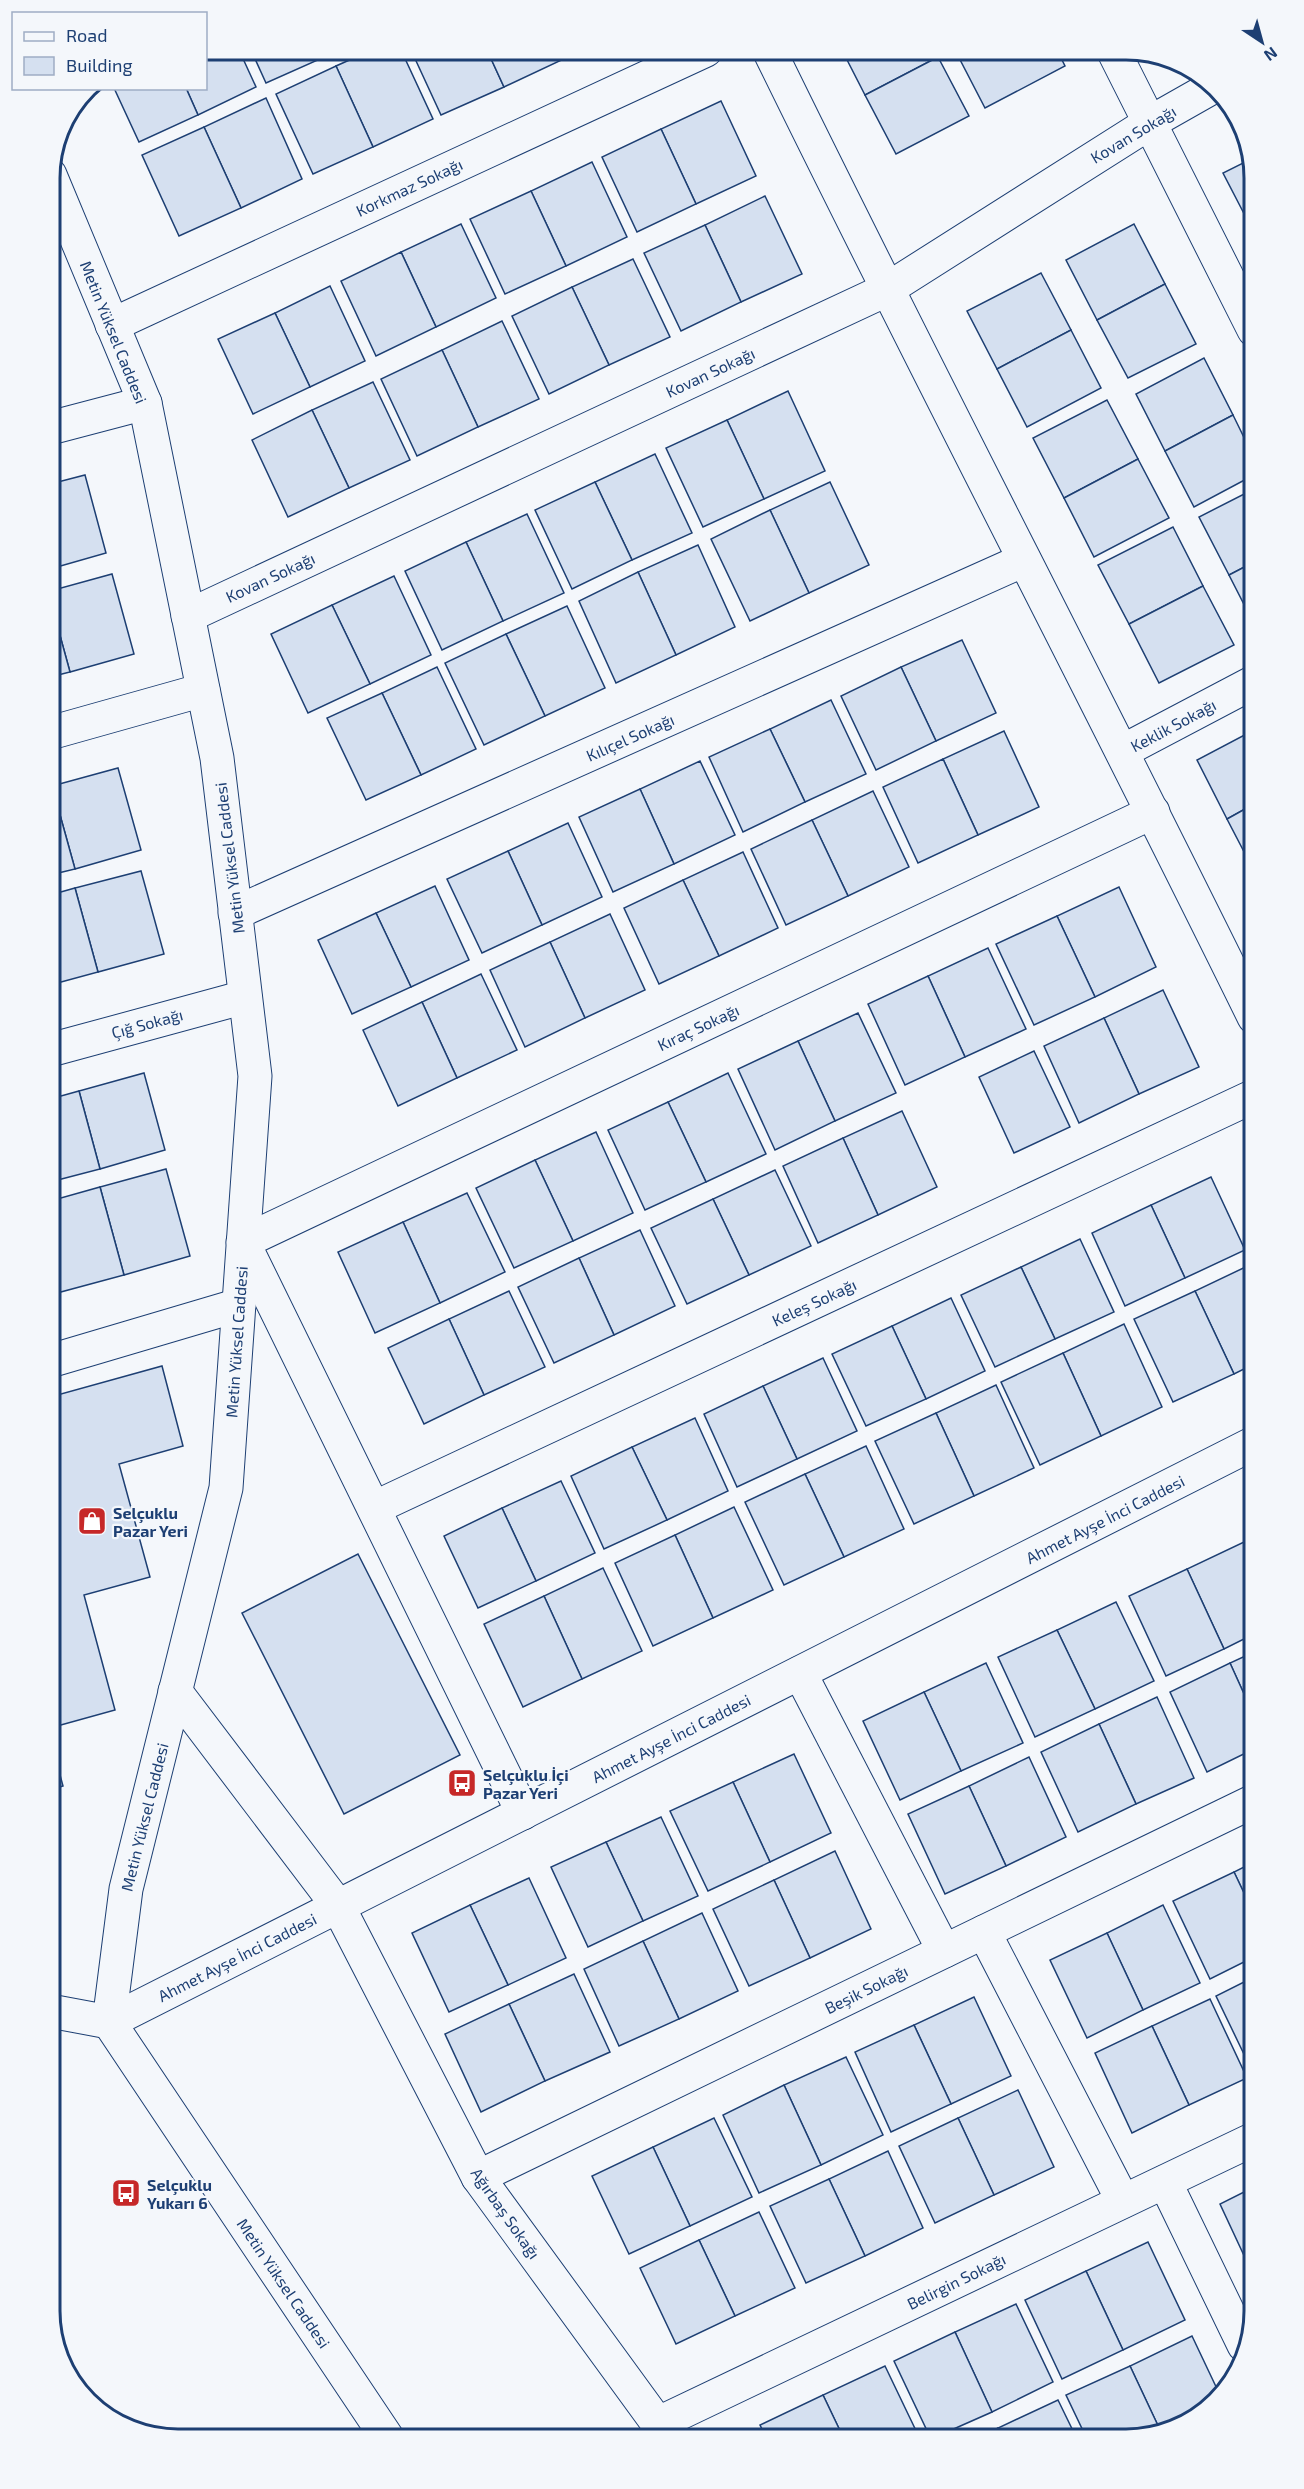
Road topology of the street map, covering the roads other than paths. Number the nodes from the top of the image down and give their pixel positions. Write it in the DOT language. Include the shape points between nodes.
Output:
graph roads {
  1 [pos="684,60"];
  2 [pos="774,60"];
  3 [pos="1118,60"];
  4 [pos="1206,91"];
  5 [pos="1150,122"];
  6 [pos="60,199"];
  7 [pos="886,290"];
  8 [pos="1244,310"];
  9 [pos="112,325"];
  10 [pos="145,403"];
  11 [pos="60,425"];
  12 [pos="1024,560"];
  13 [pos="188,616"];
  14 [pos="1244,687"];
  15 [pos="203,690"];
  16 [pos="60,730"];
  17 [pos="1123,751"];
  18 [pos="1153,812"];
  19 [pos="235,913"];
  20 [pos="245,997"];
  21 [pos="1244,997"];
  22 [pos="60,1047"];
  23 [pos="1244,1101"];
  24 [pos="243,1242"];
  25 [pos="238,1305"];
  26 [pos="60,1358"];
  27 [pos="1244,1448"];
  28 [pos="374,1508"];
  29 [pos="800,1673"];
  30 [pos="175,1691"];
  31 [pos="1244,1806"];
  32 [pos="523,1813"];
  33 [pos="338,1906"];
  34 [pos="984,1932"];
  35 [pos="944,1952"];
  36 [pos="60,2013"];
  37 [pos="109,2022"];
  38 [pos="1244,2144"];
  39 [pos="478,2177"];
  40 [pos="1165,2182"];
  41 [pos="1123,2201"];
  42 [pos="1241,2338"];
  43 [pos="381,2429"];
  44 [pos="661,2429"];
  45 [pos="669,2429"];
  1 -- 9 [label="street, Korkmaz Sokağı"];
  2 -- 7 [label="street"];
  3 -- 5 [label="street"];
  4 -- 5 [label="street, Kovan Sokağı"];
  5 -- 7 [label="street, Kovan Sokağı"];
  5 -- 8 [label="street"];
  6 -- 9 [label="street, Metin Yüksel Caddesi"];
  7 -- 12 [label="street"];
  7 -- 13 [label="street, Kovan Sokağı"];
  9 -- 10 [label="street, Metin Yüksel Caddesi"];
  10 -- 11 [label="street"];
  10 -- 13 [label="street, Metin Yüksel Caddesi"];
  12 -- 17 [label="street"];
  12 -- 19 [label="street, Kılıçel Sokağı"];
  13 -- 15 [label="street, Metin Yüksel Caddesi"];
  14 -- 17 [label="street, Keklik Sokağı"];
  15 -- 16 [label="street"];
  15 -- 19 [label="street, Metin Yüksel Caddesi" via="217,758"];
  17 -- 18 [label="street"];
  18 -- 21 [label="street"];
  18 -- 24 [label="street, Kıraç Sokağı"];
  19 -- 20 [label="street, Metin Yüksel Caddesi"];
  20 -- 22 [label="street, Çığ Sokağı"];
  20 -- 24 [label="street, Metin Yüksel Caddesi" via="255,1076"];
  23 -- 28 [label="street, Keleş Sokağı"];
  24 -- 25 [label="street, Metin Yüksel Caddesi"];
  24 -- 28 [label="street"];
  25 -- 26 [label="street"];
  25 -- 30 [label="street, Metin Yüksel Caddesi" via="226,1488"];
  27 -- 29 [label="street, Ahmet Ayşe İnci Caddesi"];
  28 -- 32 [label="street"];
  29 -- 32 [label="street, Ahmet Ayşe İnci Caddesi"];
  29 -- 35 [label="street"];
  30 -- 33 [label="street, Ağırbaş Sokağı"];
  30 -- 37 [label="street, Metin Yüksel Caddesi" via="126,1889"];
  31 -- 34 [label="street, Beşik Sokağı"];
  32 -- 33 [label="street, Ahmet Ayşe İnci Caddesi"];
  33 -- 37 [label="street, Ahmet Ayşe İnci Caddesi"];
  33 -- 39 [label="street, Ağırbaş Sokağı"];
  34 -- 35 [label="street, Beşik Sokağı"];
  34 -- 41 [label="street"];
  35 -- 39 [label="street, Beşik Sokağı"];
  36 -- 37 [label="street"];
  37 -- 43 [label="street, Metin Yüksel Caddesi"];
  38 -- 40 [label="street, Belirgin Sokağı"];
  39 -- 44 [label="street, Ağırbaş Sokağı"];
  40 -- 41 [label="street, Belirgin Sokağı"];
  40 -- 42 [label="street"];
  41 -- 45 [label="street, Belirgin Sokağı"];
}
